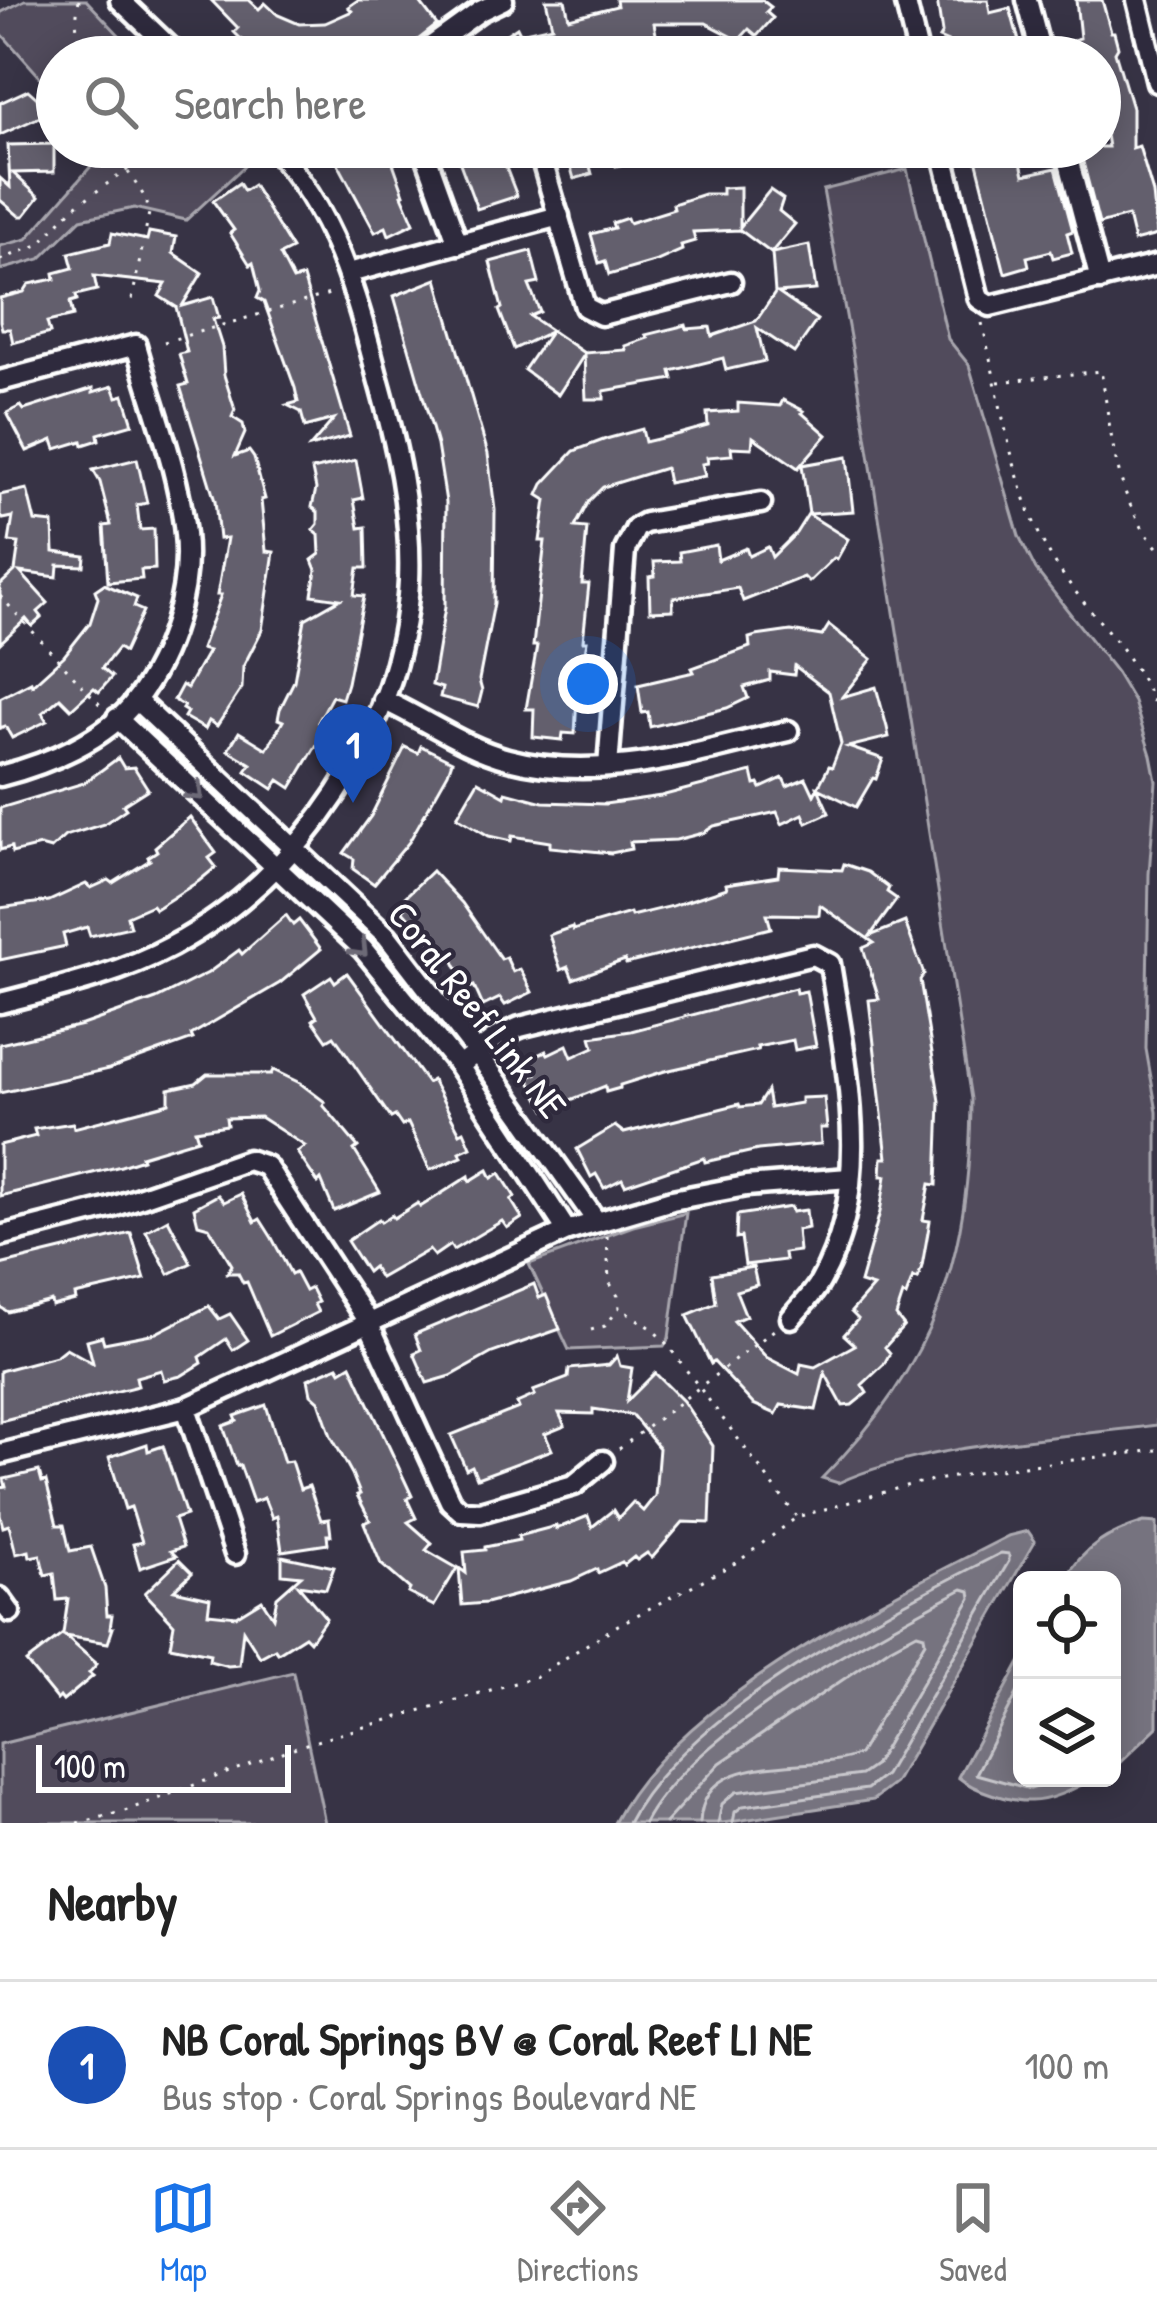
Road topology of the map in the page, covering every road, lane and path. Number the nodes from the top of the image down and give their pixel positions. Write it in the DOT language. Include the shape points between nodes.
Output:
graph roads {
  1 [pos="79,0"];
  2 [pos="120,0"];
  3 [pos="503,0"];
  4 [pos="905,0"];
  5 [pos="1028,0"];
  6 [pos="1137,0"];
  7 [pos="79,36"];
  8 [pos="158,36"];
  9 [pos="445,36"];
  10 [pos="914,36"];
  11 [pos="1037,36"];
  12 [pos="1157,82"];
  13 [pos="288,168"];
  14 [pos="431,168"];
  15 [pos="544,168"];
  16 [pos="946,168"];
  17 [pos="1071,168"];
  18 [pos="128,170"];
  19 [pos="559,216"];
  20 [pos="458,244"];
  21 [pos="0,260"];
  22 [pos="1157,265"];
  23 [pos="349,273"];
  24 [pos="1100,280"];
  25 [pos="731,282"];
  26 [pos="333,293"];
  27 [pos="131,300"];
  28 [pos="990,306"];
  29 [pos="164,342"];
  30 [pos="0,381"];
  31 [pos="996,382"];
  32 [pos="761,503"];
  33 [pos="1157,547"];
  34 [pos="0,596"];
  35 [pos="136,700"];
  36 [pos="383,700"];
  37 [pos="1157,711"];
  38 [pos="110,713"];
  39 [pos="788,730"];
  40 [pos="608,767"];
  41 [pos="0,776"];
  42 [pos="294,848"];
  43 [pos="275,869"];
  44 [pos="0,1003"];
  45 [pos="478,1054"];
  46 [pos="459,1066"];
  47 [pos="849,1178"];
  48 [pos="602,1228"];
  49 [pos="567,1231"];
  50 [pos="0,1236"];
  51 [pos="619,1308"];
  52 [pos="790,1318"];
  53 [pos="368,1322"];
  54 [pos="591,1330"];
  55 [pos="700,1387"];
  56 [pos="186,1408"];
  57 [pos="1157,1450"];
  58 [pos="0,1454"];
  59 [pos="603,1461"];
  60 [pos="797,1517"];
  61 [pos="235,1554"];
  62 [pos="78,1823"];
  1 -- 7 [label="path"];
  2 -- 8 [label="street"];
  3 -- 9 [label="street"];
  4 -- 10 [label="street"];
  5 -- 11 [label="street"];
  6 -- 12 [label="street"];
  13 -- 23 [label="street"];
  14 -- 20 [label="street"];
  15 -- 19 [label="street"];
  16 -- 28 [label="street" via="979,298"];
  17 -- 24 [label="street"];
  18 -- 21 [label="path" via="74,207 38,245"];
  18 -- 27 [label="path" via="149,213"];
  19 -- 20 [label="street"];
  19 -- 25 [label="street" via="585,308 602,315"];
  20 -- 23 [label="street"];
  22 -- 24 [label="street"];
  23 -- 36 [label="street" via="395,441 407,522 401,647"];
  24 -- 28 [label="street"];
  26 -- 29 [label="path"];
  28 -- 31 [label="path" via="981,322"];
  30 -- 35 [label="street" via="136,345 181,505 187,556 172,628"];
  31 -- 33 [label="path" via="1101,371 1119,479"];
  31 -- 37 [label="path" via="1043,542 1120,642"];
  32 -- 40 [label="street" via="636,528 626,550"];
  34 -- 38 [label="path"];
  35 -- 38 [label="street"];
  35 -- 42 [label="street, Coral Reef Link NE"];
  36 -- 40 [label="street" via="502,758 568,770"];
  36 -- 42 [label="street" via="349,775"];
  38 -- 41 [label="street" via="51,760"];
  38 -- 43 [label="street, Coral Reef Link NE, one-way"];
  39 -- 40 [label="street"];
  42 -- 43 [label="street"];
  42 -- 45 [label="street, Coral Reef Link NE" via="387,936"];
  43 -- 44 [label="street" via="172,946 110,974"];
  43 -- 46 [label="street, Coral Reef Link NE, one-way" via="363,950"];
  45 -- 46 [label="street"];
  45 -- 47 [label="street" via="520,1028 823,958 850,1087"];
  45 -- 48 [label="street, Coral Reef Link NE"];
  46 -- 49 [label="street, Coral Reef Link NE"];
  47 -- 48 [label="street" via="672,1200"];
  47 -- 52 [label="street" via="840,1237 819,1284"];
  48 -- 49 [label="street"];
  48 -- 51 [label="path"];
  49 -- 53 [label="street"];
  50 -- 53 [label="street" via="248,1160 266,1166"];
  51 -- 54 [label="path"];
  51 -- 55 [label="path" via="650,1327"];
  52 -- 55 [label="path"];
  53 -- 56 [label="street"];
  53 -- 59 [label="street" via="461,1511 574,1485"];
  55 -- 59 [label="path"];
  55 -- 60 [label="path"];
  56 -- 58 [label="street"];
  56 -- 61 [label="street"];
  57 -- 60 [label="path" via="913,1484"];
  60 -- 62 [label="path" via="739,1561 535,1677 296,1747"];
}
